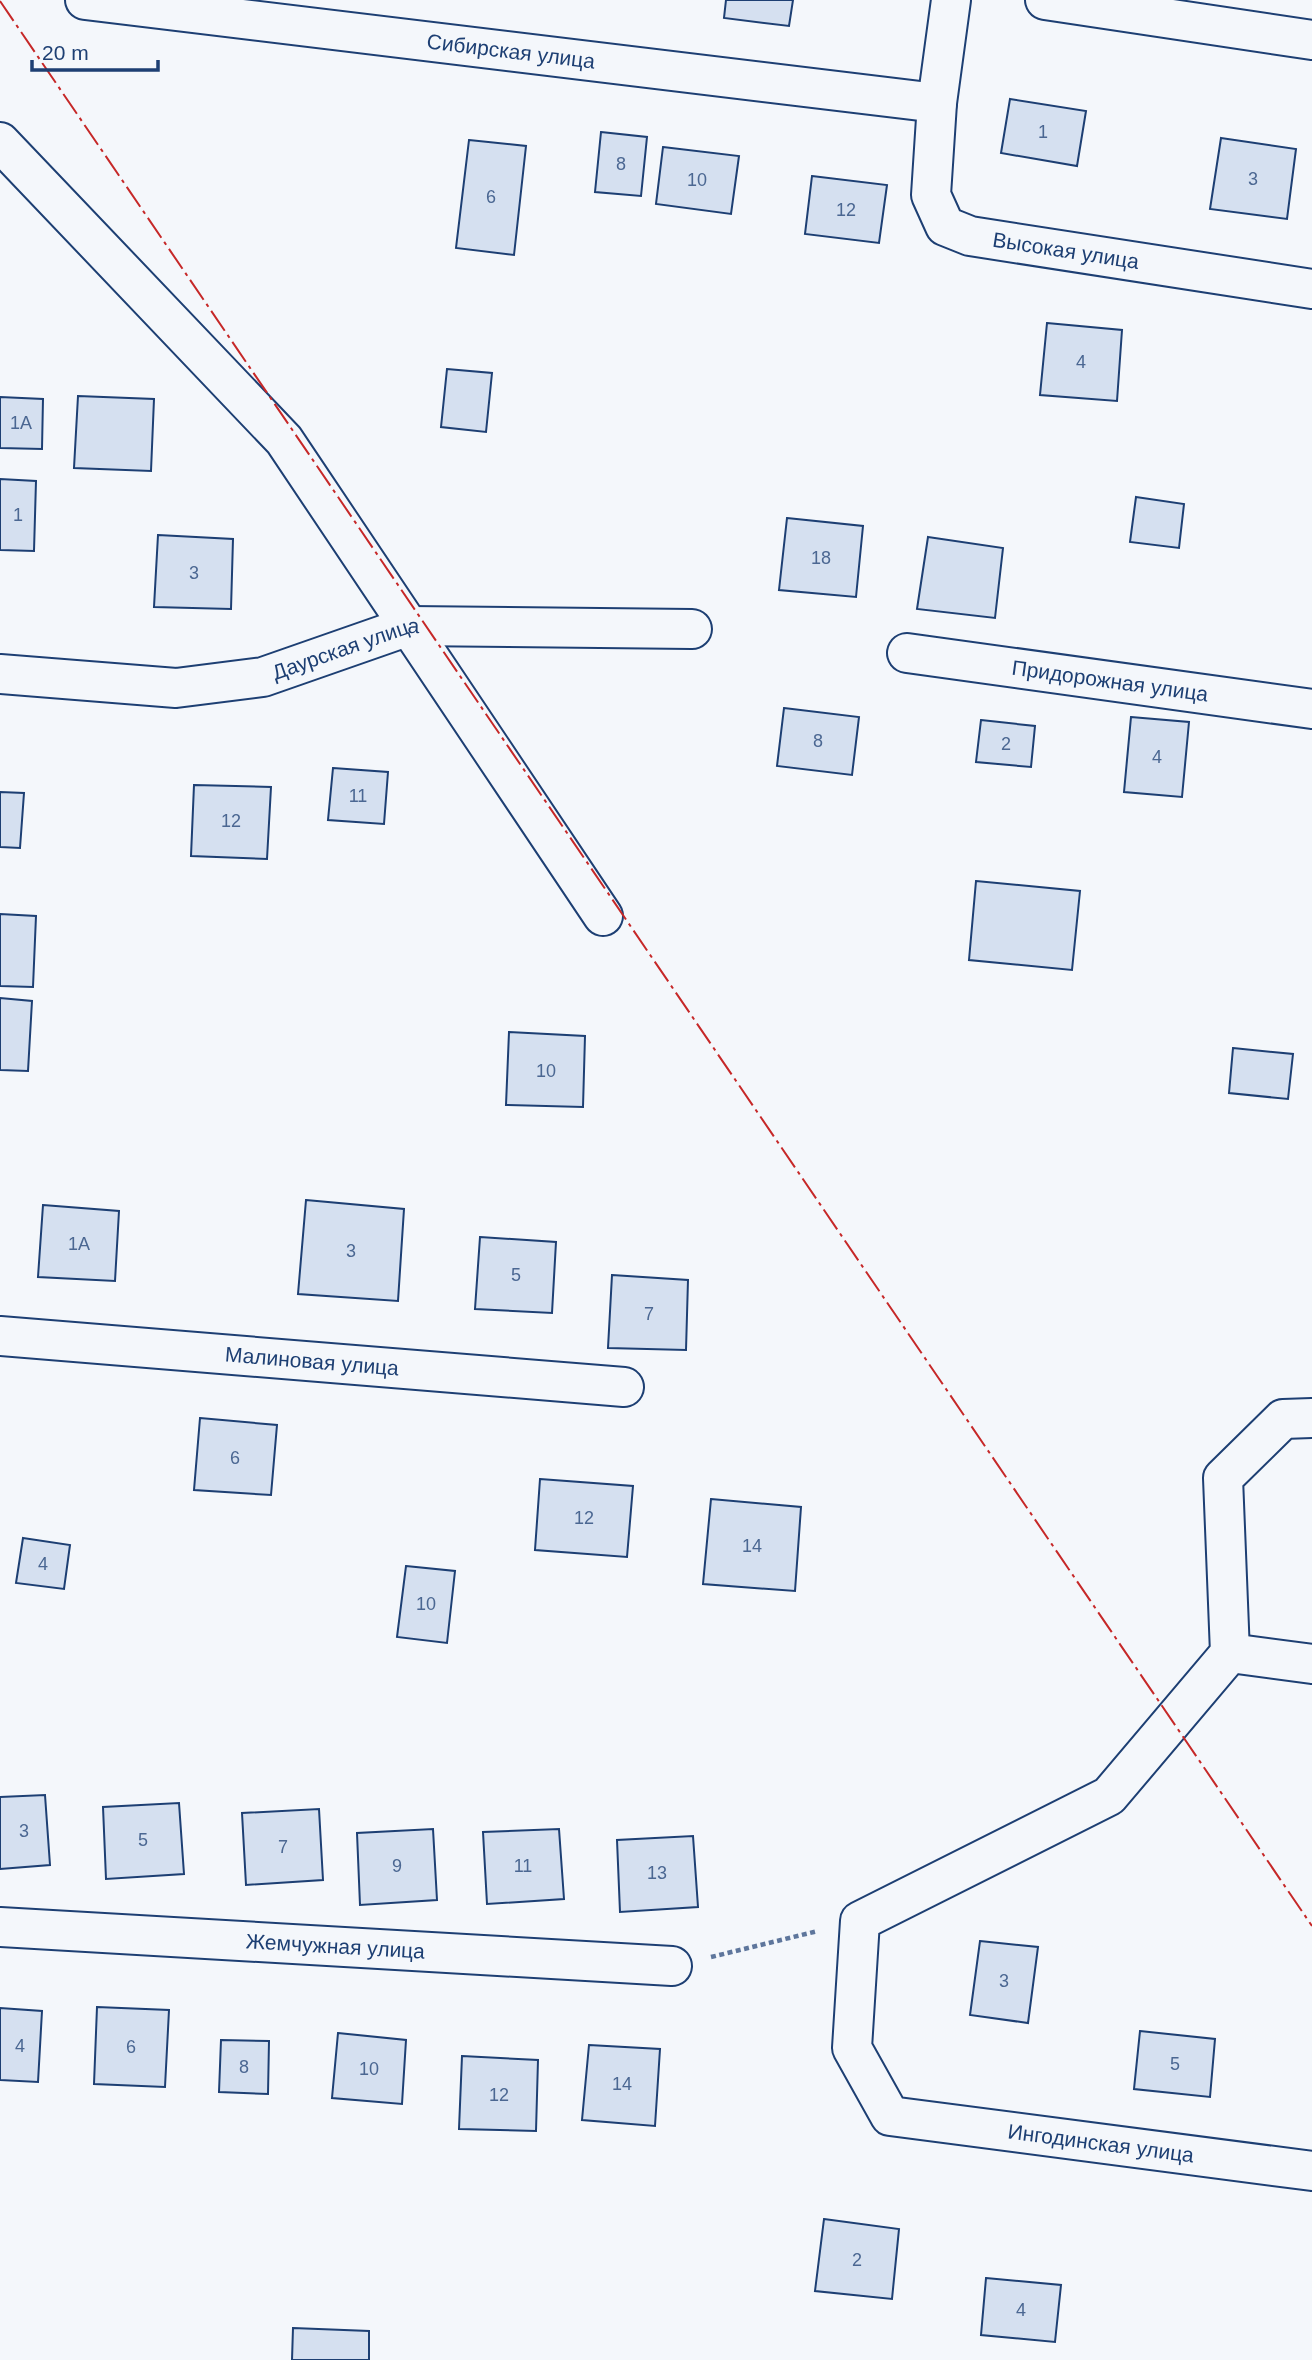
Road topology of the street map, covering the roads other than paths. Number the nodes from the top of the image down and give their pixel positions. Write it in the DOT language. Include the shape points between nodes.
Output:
graph roads {
  1 [pos="85,0"];
  2 [pos="951,0"];
  3 [pos="1045,0"];
  4 [pos="1312,40"];
  5 [pos="937,103"];
  6 [pos="0,142"];
  7 [pos="1312,289"];
  8 [pos="409,626"];
  9 [pos="692,629"];
  10 [pos="907,653"];
  11 [pos="0,674"];
  12 [pos="1312,709"];
  13 [pos="603,916"];
  14 [pos="0,1336"];
  15 [pos="624,1387"];
  16 [pos="1312,1418"];
  17 [pos="1230,1653"];
  18 [pos="1312,1664"];
  19 [pos="0,1927"];
  20 [pos="672,1966"];
  21 [pos="1312,2171"];
  1 -- 5 [label="street, Сибирская улица"];
  2 -- 5 [label="street, Высокая улица"];
  3 -- 4 [label="street"];
  5 -- 7 [label="street, Высокая улица" via="930,195 945,226 970,236"];
  6 -- 8 [label="street" via="284,440"];
  8 -- 9 [label="street, Даурская улица"];
  8 -- 11 [label="street, Даурская улица" via="263,677 176,688"];
  8 -- 13 [label="street"];
  10 -- 12 [label="street, Придорожная улица"];
  14 -- 15 [label="street, Малиновая улица"];
  16 -- 17 [label="street" via="1283,1419 1223,1478"];
  17 -- 18 [label="street"];
  17 -- 21 [label="street, Ингодинская улица" via="1109,1796 860,1921 852,2048 890,2116"];
  19 -- 20 [label="street, Жемчужная улица"];
}
